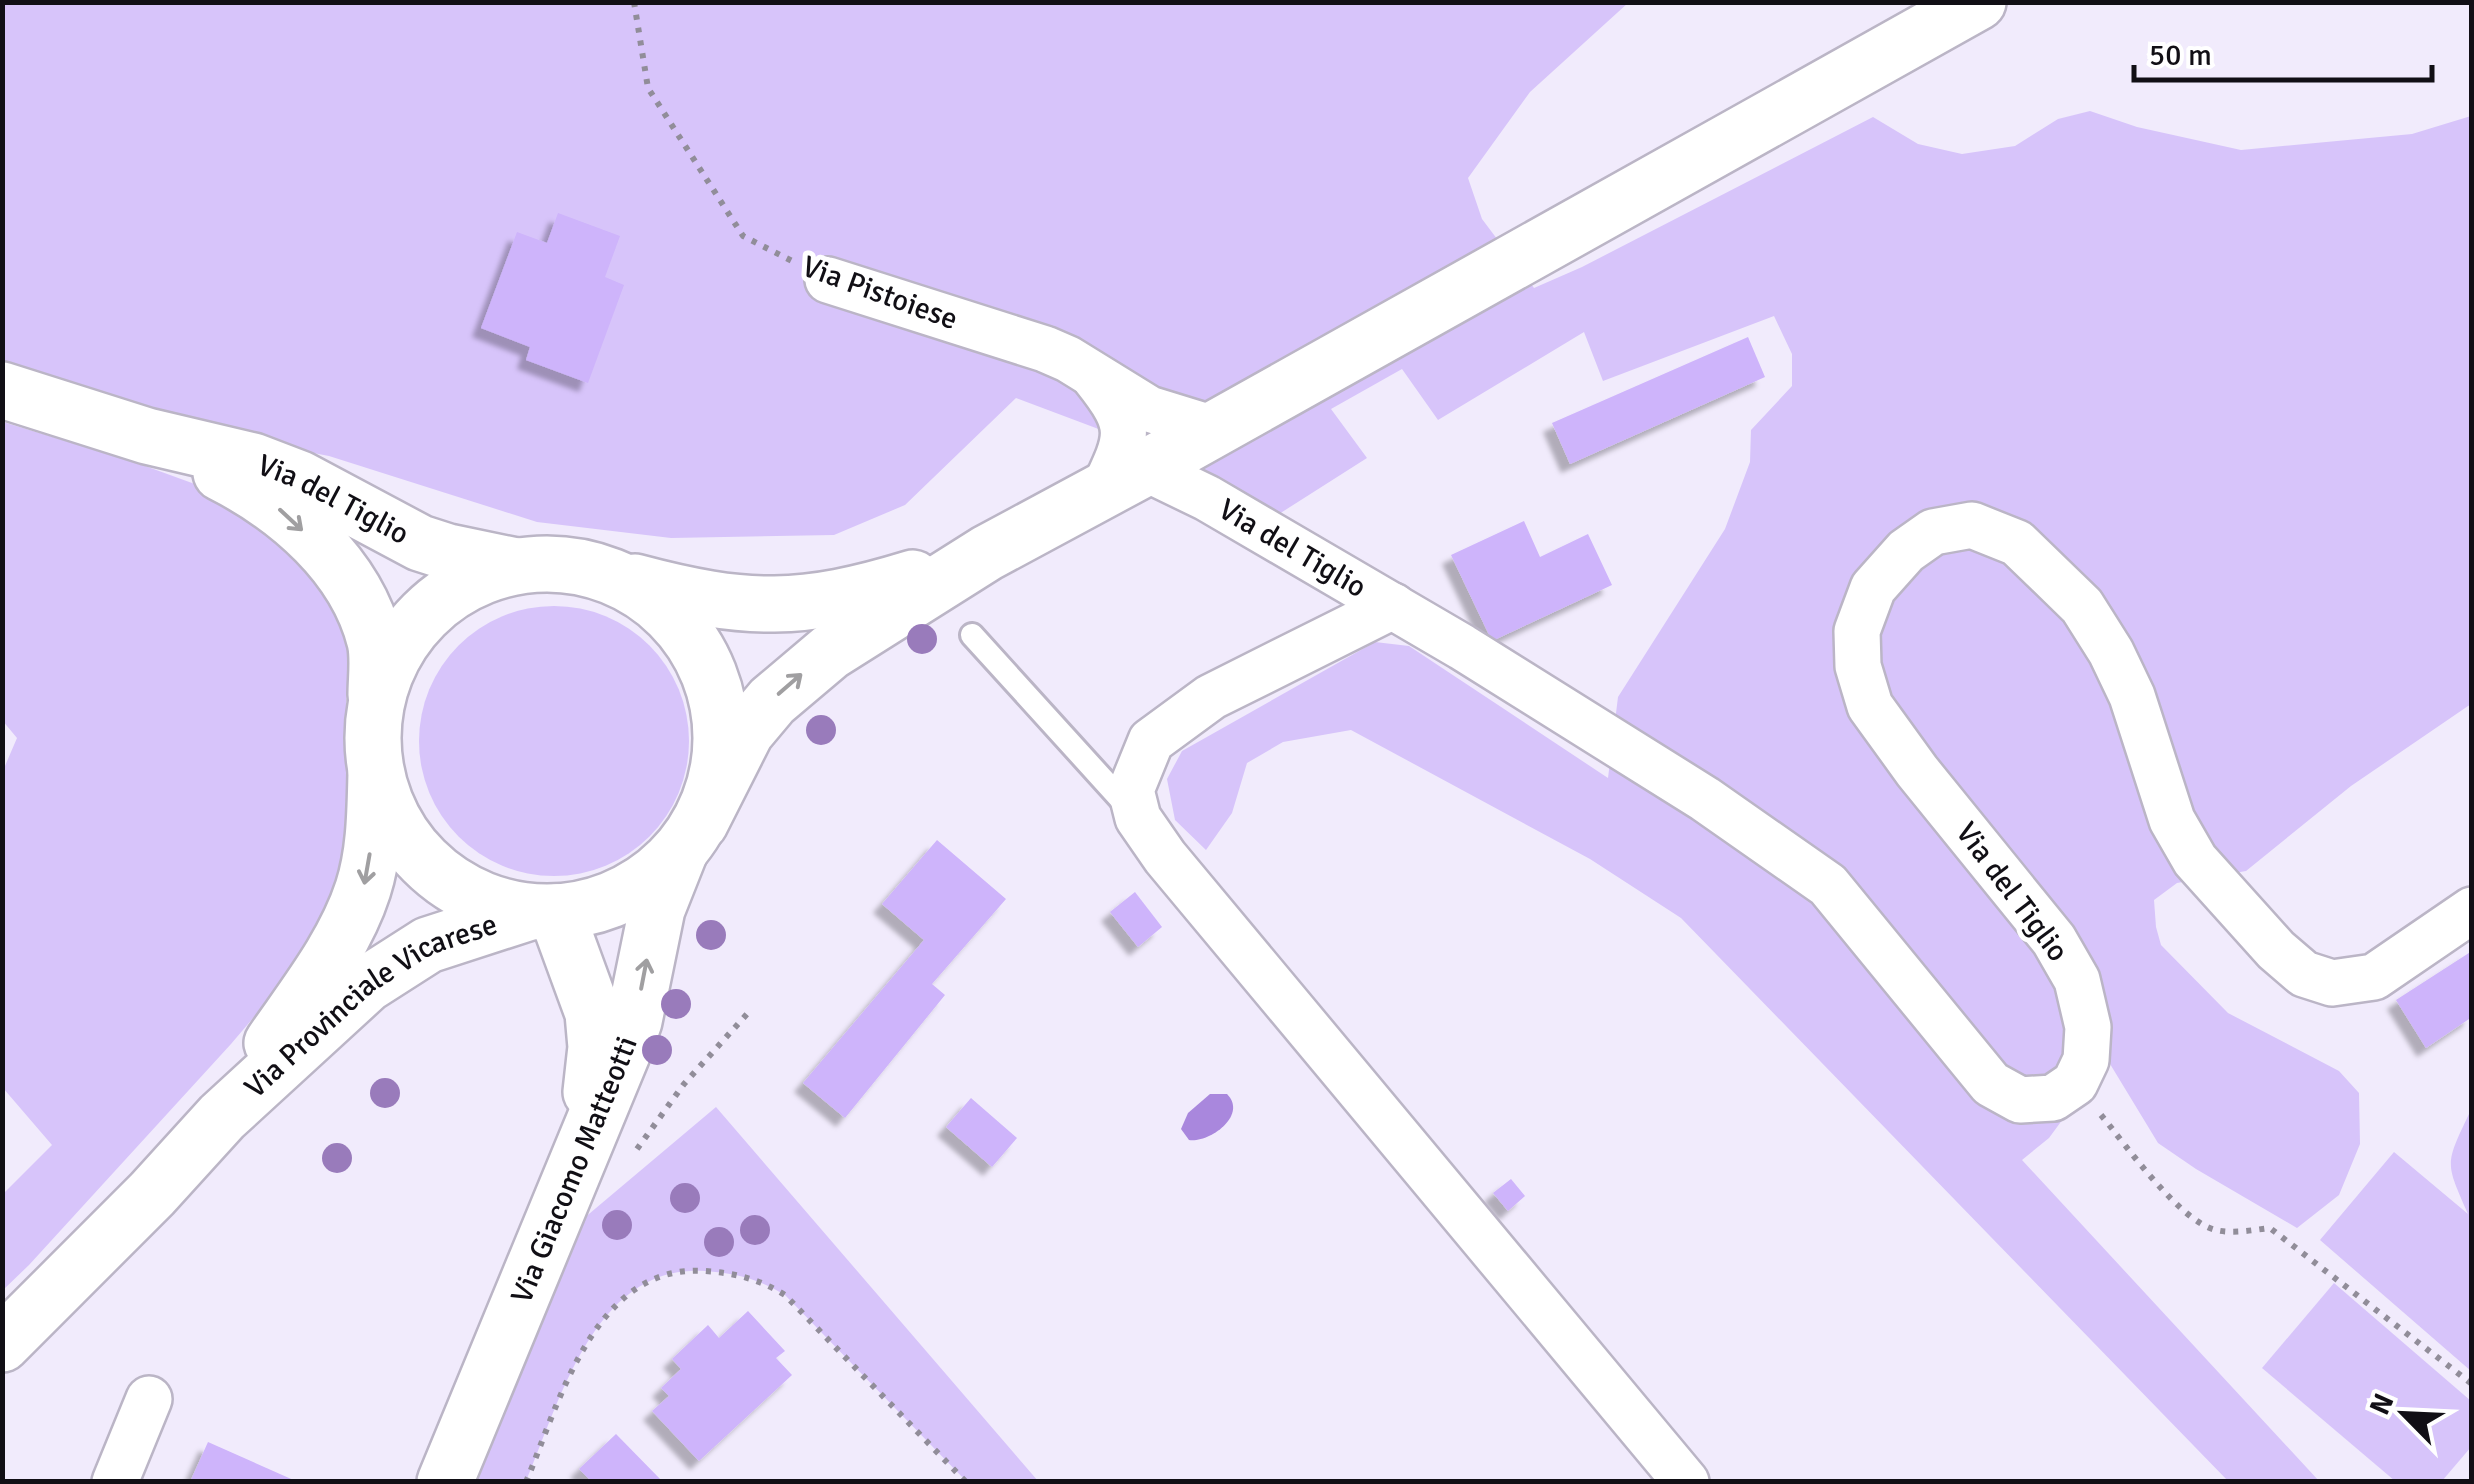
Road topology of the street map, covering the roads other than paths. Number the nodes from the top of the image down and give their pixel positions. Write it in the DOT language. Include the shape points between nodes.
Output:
graph roads {
  1 [pos="1978,2"];
  2 [pos="828,280"];
  3 [pos="1094,376"];
  4 [pos="2,390"];
  5 [pos="1214,429"];
  6 [pos="147,436"];
  7 [pos="1124,480"];
  8 [pos="987,553"];
  9 [pos="516,566"];
  10 [pos="620,578"];
  11 [pos="1393,606"];
  12 [pos="972,636"];
  13 [pos="376,704"];
  14 [pos="376,772"];
  15 [pos="1138,818"];
  16 [pos="690,837"];
  17 [pos="2472,910"];
  18 [pos="543,912"];
  19 [pos="222,1116"];
  20 [pos="575,1164"];
  21 [pos="2,1344"];
  22 [pos="149,1398"];
  23 [pos="115,1482"];
  24 [pos="446,1482"];
  25 [pos="1686,1482"];
  1 -- 5 [label="main road"];
  2 -- 3 [label="street, Via Pistoiese" via="1045,349"];
  3 -- 5 [label="street, Via Pistoiese" via="1149,410"];
  3 -- 7 [label="street" via="1123,418"];
  4 -- 6 [label="main road, Via del Tiglio"];
  5 -- 7 [label="main road"];
  6 -- 9 [label="main road, Via del Tiglio" via="254,460 420,543"];
  6 -- 13 [label="main road, Via del Tiglio, one-way" via="246,486 328,555 364,606 376,645"];
  7 -- 8 [label="main road"];
  7 -- 11 [label="street, Via del Tiglio" via="1208,498"];
  8 -- 10 [label="main road" via="807,605 745,606"];
  16 -- 8 [label="main road, one-way" via="746,732 772,701 830,652"];
  9 -- 10 [label="main road" via="560,563"];
  9 -- 13 [label="main road" via="480,576 432,607 388,666"];
  10 -- 16 [label="main road" via="679,623 710,676 722,725 720,761 714,790"];
  11 -- 15 [label="street" via="1211,696 1151,741 1131,790"];
  11 -- 17 [label="street, Via del Tiglio" via="1705,799 1828,885 1991,1084 2020,1100 2053,1098 2074,1084 2086,1060 2088,1027 2077,980 2054,940 1870,706 1858,666 1857,631 1873,588 1934,532 1972,525 2017,543 2082,606 2132,696 2172,820 2195,860 2304,974 2332,983 2374,977"];
  12 -- 15 [label="lane"];
  13 -- 14 [label="main road"];
  14 -- 18 [label="main road" via="387,808 422,860 467,893"];
  14 -- 19 [label="main road, Via Provinciale Vicarese, one-way" via="364,887 347,928"];
  15 -- 25 [label="street"];
  16 -- 18 [label="main road" via="619,897"];
  20 -- 16 [label="main road, Via Giacomo Matteotti, one-way" via="634,1021 657,909"];
  18 -- 19 [label="main road, Via Provinciale Vicarese" via="428,945 367,984"];
  18 -- 20 [label="main road" via="593,1013 591,1098"];
  19 -- 21 [label="main road, Via Provinciale Vicarese"];
  20 -- 24 [label="main road, Via Giacomo Matteotti"];
  22 -- 23 [label="street"];
}
